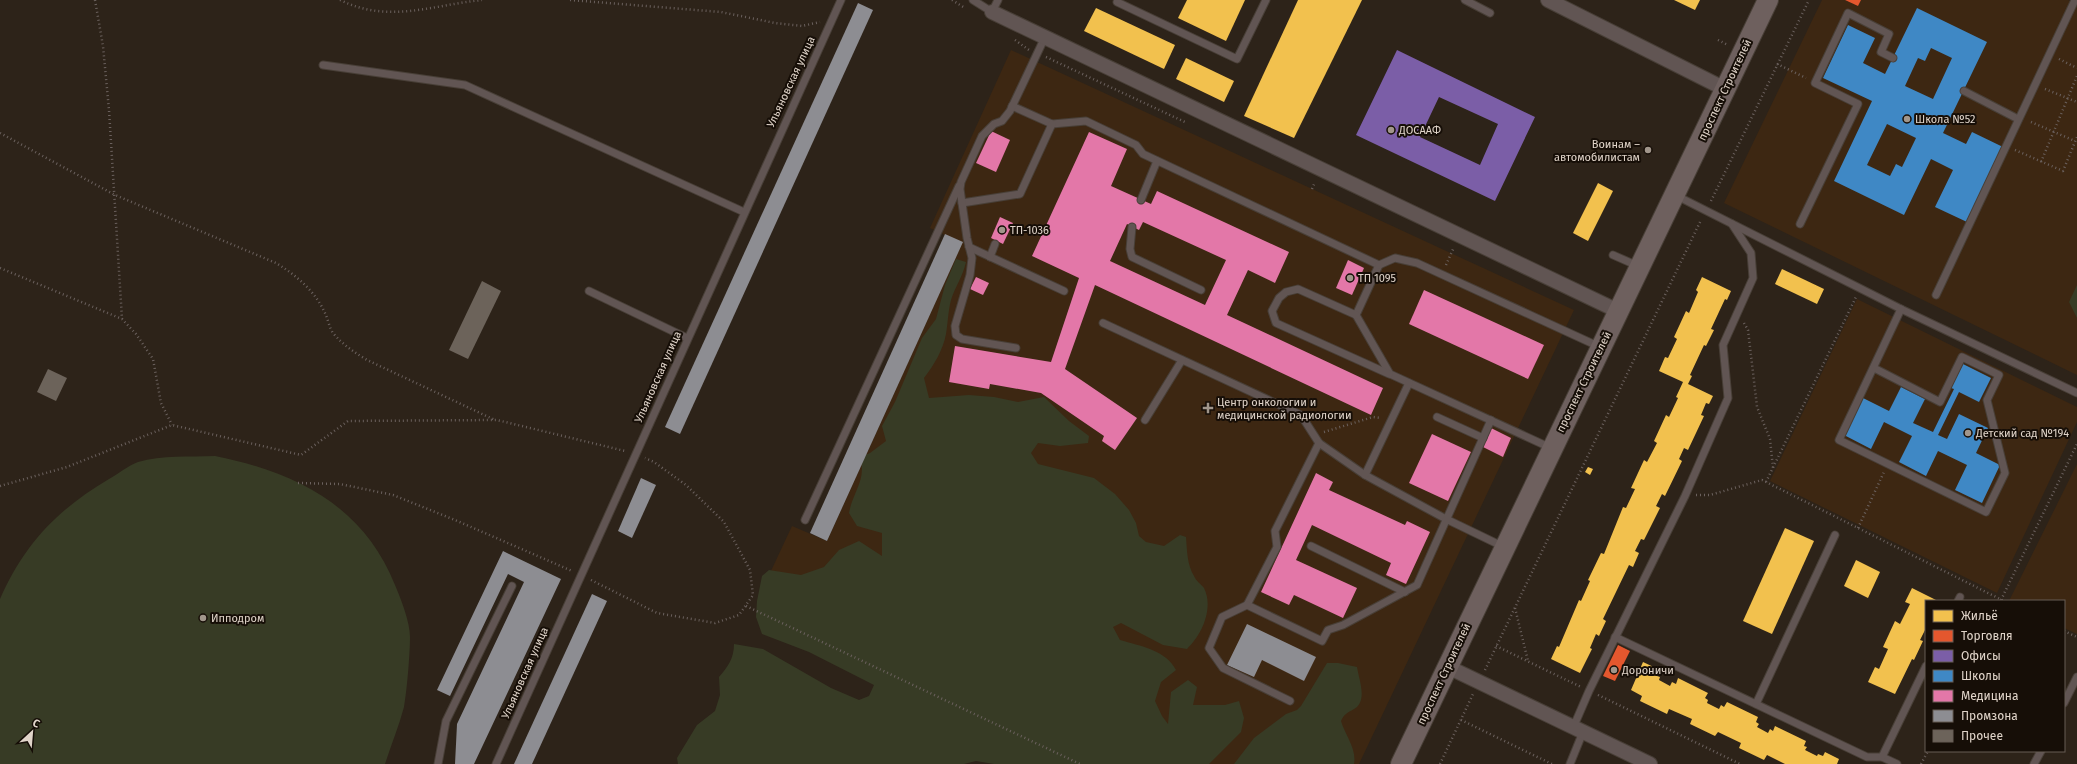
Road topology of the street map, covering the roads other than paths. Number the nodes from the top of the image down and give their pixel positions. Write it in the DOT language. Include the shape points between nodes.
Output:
graph roads {
  1 [pos="841,0"];
  2 [pos="973,0"];
  3 [pos="1266,0"];
  4 [pos="1464,0"];
  5 [pos="1548,0"];
  6 [pos="1768,0"];
  7 [pos="2075,0"];
  8 [pos="1116,2"];
  9 [pos="995,6"];
  10 [pos="1490,13"];
  11 [pos="1045,37"];
  12 [pos="1893,58"];
  13 [pos="322,65"];
  14 [pos="1725,89"];
  15 [pos="1964,91"];
  16 [pos="1012,106"];
  17 [pos="2018,119"];
  18 [pos="1052,124"];
  19 [pos="1157,161"];
  20 [pos="961,182"];
  21 [pos="1675,195"];
  22 [pos="1141,200"];
  23 [pos="962,202"];
  24 [pos="744,212"];
  25 [pos="1732,224"];
  26 [pos="1800,224"];
  27 [pos="1132,226"];
  28 [pos="995,244"];
  29 [pos="969,248"];
  30 [pos="1613,255"];
  31 [pos="990,257"];
  32 [pos="1379,265"];
  33 [pos="1640,267"];
  34 [pos="1201,290"];
  35 [pos="589,291"];
  36 [pos="1064,291"];
  37 [pos="1936,295"];
  38 [pos="1902,309"];
  39 [pos="1618,311"];
  40 [pos="1356,315"];
  41 [pos="1103,323"];
  42 [pos="687,338"];
  43 [pos="1016,348"];
  44 [pos="1601,348"];
  45 [pos="1182,360"];
  46 [pos="1874,368"];
  47 [pos="1390,374"];
  48 [pos="1409,383"];
  49 [pos="2077,393"];
  50 [pos="1437,417"];
  51 [pos="1145,420"];
  52 [pos="1491,420"];
  53 [pos="1483,438"];
  54 [pos="1319,443"];
  55 [pos="1551,448"];
  56 [pos="1365,475"];
  57 [pos="1446,519"];
  58 [pos="805,520"];
  59 [pos="1835,535"];
  60 [pos="1312,546"];
  61 [pos="1504,547"];
  62 [pos="512,586"];
  63 [pos="1405,592"];
  64 [pos="1247,605"];
  65 [pos="1614,637"];
  66 [pos="1448,667"];
  67 [pos="1925,668"];
  68 [pos="2077,676"];
  69 [pos="1290,701"];
  70 [pos="2065,701"];
  71 [pos="1756,704"];
  72 [pos="1578,730"];
  73 [pos="2040,752"];
  74 [pos="1867,757"];
  75 [pos="1882,757"];
  76 [pos="438,764"];
  77 [pos="496,764"];
  78 [pos="1401,764"];
  79 [pos="1570,764"];
  80 [pos="1650,764"];
  81 [pos="1863,764"];
  82 [pos="1897,764"];
  83 [pos="2034,764"];
  1 -- 24 [label="lane, Ульяновская улица"];
  2 -- 9 [label="lane"];
  3 -- 8 [label="lane" via="1237,59"];
  4 -- 10 [label="lane"];
  5 -- 14 [label="street"];
  6 -- 14 [label="main road, проспект Строителей"];
  7 -- 17 [label="lane"];
  9 -- 11 [label="street"];
  11 -- 16 [label="lane"];
  11 -- 39 [label="street"];
  12 -- 26 [label="lane" via="1881,52 1889,34 1848,13 1815,83 1858,104"];
  13 -- 24 [label="lane" via="465,85"];
  14 -- 21 [label="main road, проспект Строителей"];
  15 -- 17 [label="lane"];
  16 -- 18 [label="lane"];
  16 -- 20 [label="lane" via="1002,121 994,124 982,136"];
  17 -- 37 [label="lane"];
  18 -- 19 [label="lane" via="1086,121 1136,145 1143,154"];
  18 -- 23 [label="lane" via="1020,194"];
  19 -- 22 [label="lane"];
  19 -- 32 [label="lane"];
  20 -- 23 [label="lane"];
  20 -- 58 [label="lane"];
  21 -- 25 [label="lane"];
  21 -- 33 [label="main road, проспект Строителей"];
  23 -- 29 [label="lane"];
  24 -- 42 [label="lane, Ульяновская улица"];
  25 -- 38 [label="lane"];
  25 -- 65 [label="lane" via="1750,253 1753,278 1723,345 1728,398 1685,496"];
  27 -- 34 [label="lane" via="1132,257"];
  28 -- 31 [label="lane"];
  29 -- 31 [label="lane"];
  29 -- 43 [label="lane" via="972,258 970,275 955,326 956,335 962,339"];
  30 -- 33 [label="lane"];
  31 -- 36 [label="lane"];
  32 -- 40 [label="lane"];
  32 -- 44 [label="lane" via="1395,258 1417,263"];
  33 -- 39 [label="main road, проспект Строителей"];
  35 -- 42 [label="lane"];
  38 -- 46 [label="lane"];
  38 -- 49 [label="lane"];
  39 -- 44 [label="main road, проспект Строителей"];
  40 -- 47 [label="lane"];
  40 -- 47 [label="lane" via="1298,289 1286,292 1279,298 1272,311 1276,323"];
  41 -- 45 [label="lane"];
  42 -- 77 [label="lane, Ульяновская улица"];
  44 -- 55 [label="main road, проспект Строителей"];
  45 -- 51 [label="lane"];
  45 -- 54 [label="lane" via="1301,416"];
  46 -- 46 [label="lane" via="1839,440 1986,512 2005,473 1986,400 1999,375 1962,357 1940,402"];
  47 -- 48 [label="lane"];
  48 -- 52 [label="lane"];
  48 -- 56 [label="lane"];
  50 -- 53 [label="lane"];
  52 -- 53 [label="lane"];
  52 -- 55 [label="lane"];
  53 -- 57 [label="lane"];
  54 -- 56 [label="lane"];
  54 -- 64 [label="lane" via="1275,531 1277,547"];
  55 -- 61 [label="main road, проспект Строителей"];
  56 -- 57 [label="lane"];
  57 -- 61 [label="lane"];
  57 -- 63 [label="lane" via="1416,585"];
  59 -- 71 [label="lane"];
  60 -- 63 [label="lane"];
  61 -- 66 [label="main road, проспект Строителей"];
  62 -- 76 [label="lane" via="446,721"];
  63 -- 64 [label="lane" via="1344,625 1328,630 1322,641"];
  64 -- 69 [label="lane" via="1222,616 1209,648 1223,668"];
  65 -- 71 [label="lane"];
  65 -- 72 [label="lane" via="1588,691"];
  66 -- 72 [label="street"];
  66 -- 78 [label="main road, проспект Строителей"];
  67 -- 75 [label="lane"];
  68 -- 70 [label="lane"];
  71 -- 74 [label="lane"];
  72 -- 79 [label="lane"];
  72 -- 80 [label="street"];
  73 -- 83 [label="lane"];
  74 -- 75 [label="lane"];
  74 -- 81 [label="lane"];
  75 -- 82 [label="lane"];
}
